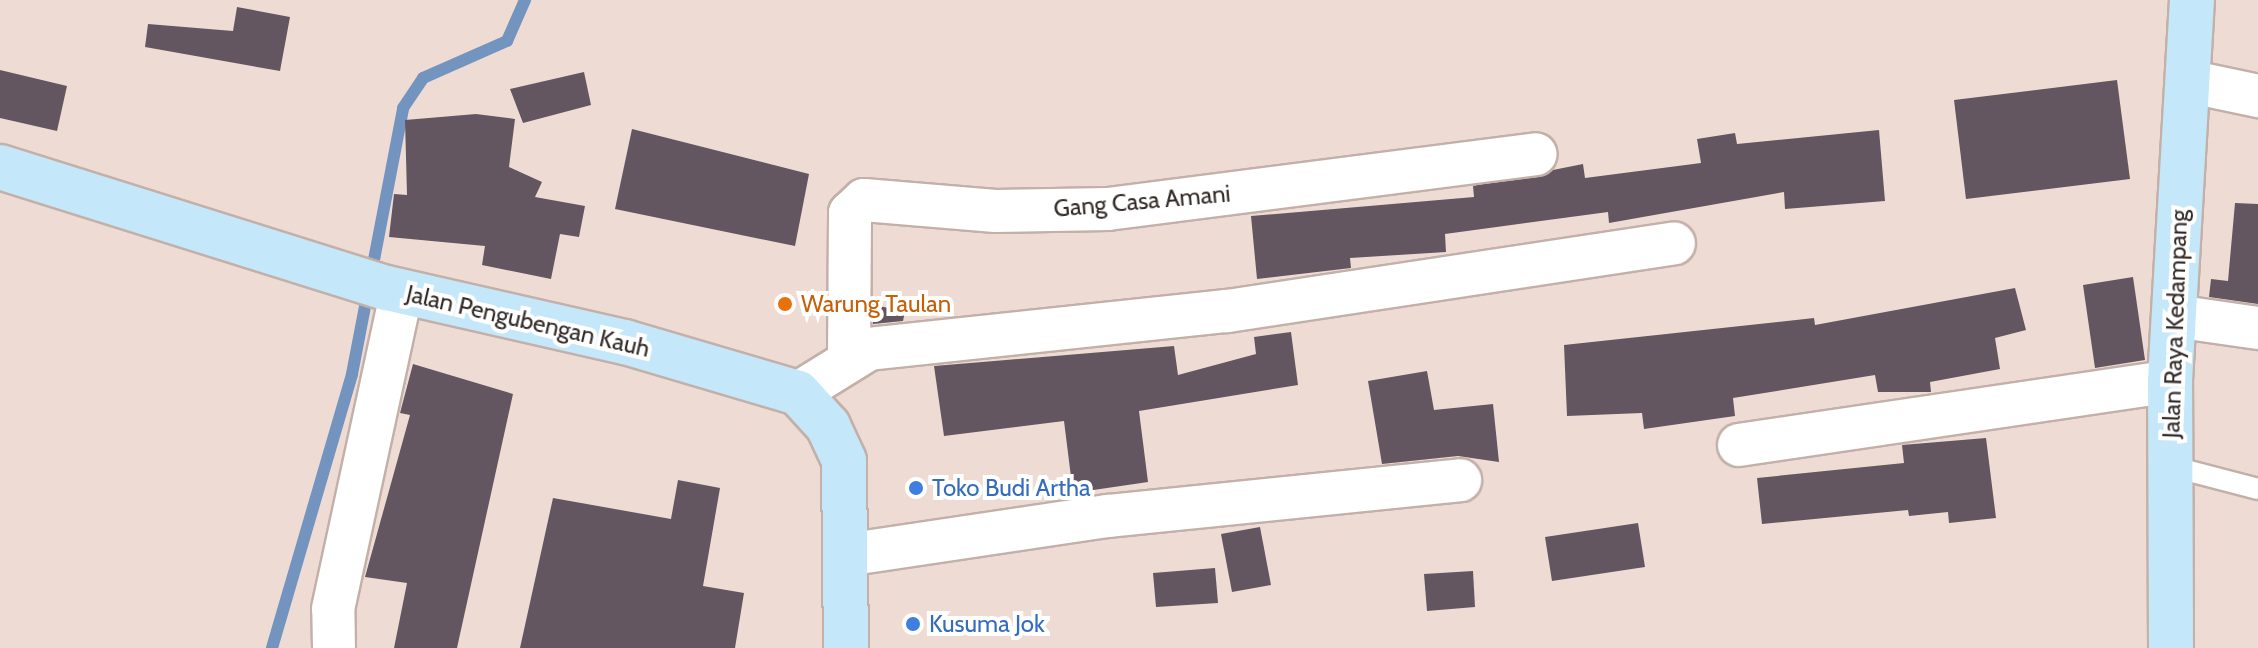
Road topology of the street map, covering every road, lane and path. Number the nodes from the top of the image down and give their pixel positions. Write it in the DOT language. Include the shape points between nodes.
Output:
graph roads {
  1 [pos="2192,0"];
  2 [pos="2187,81"];
  3 [pos="2258,96"];
  4 [pos="1535,154"];
  5 [pos="0,167"];
  6 [pos="1674,243"];
  7 [pos="394,290"];
  8 [pos="2174,316"];
  9 [pos="2258,328"];
  10 [pos="849,359"];
  11 [pos="2170,381"];
  12 [pos="798,393"];
  13 [pos="1739,445"];
  14 [pos="2170,466"];
  15 [pos="1460,480"];
  16 [pos="2258,489"];
  17 [pos="846,555"];
  18 [pos="334,648"];
  19 [pos="846,648"];
  20 [pos="2171,648"];
  1 -- 2 [label="street, Jalan Raya Kedampang"];
  2 -- 3 [label="street"];
  2 -- 8 [label="street, Jalan Raya Kedampang"];
  4 -- 10 [label="street, Gang Casa Amani" via="1108,209 996,211 864,200 850,213"];
  5 -- 7 [label="street, Jalan Pengubengan Kauh"];
  6 -- 10 [label="street" via="1227,311 869,349"];
  7 -- 12 [label="street, Jalan Pengubengan Kauh" via="625,342"];
  7 -- 18 [label="street" via="333,609"];
  8 -- 9 [label="street"];
  8 -- 11 [label="street, Jalan Raya Kedampang"];
  10 -- 12 [label="street"];
  11 -- 13 [label="street"];
  11 -- 14 [label="street, Jalan Raya Kedampang"];
  12 -- 17 [label="street" via="828,426 844,461"];
  14 -- 16 [label="lane"];
  14 -- 20 [label="street, Jalan Raya Kedampang"];
  15 -- 17 [label="street" via="1108,516"];
  17 -- 19 [label="street"];
}
